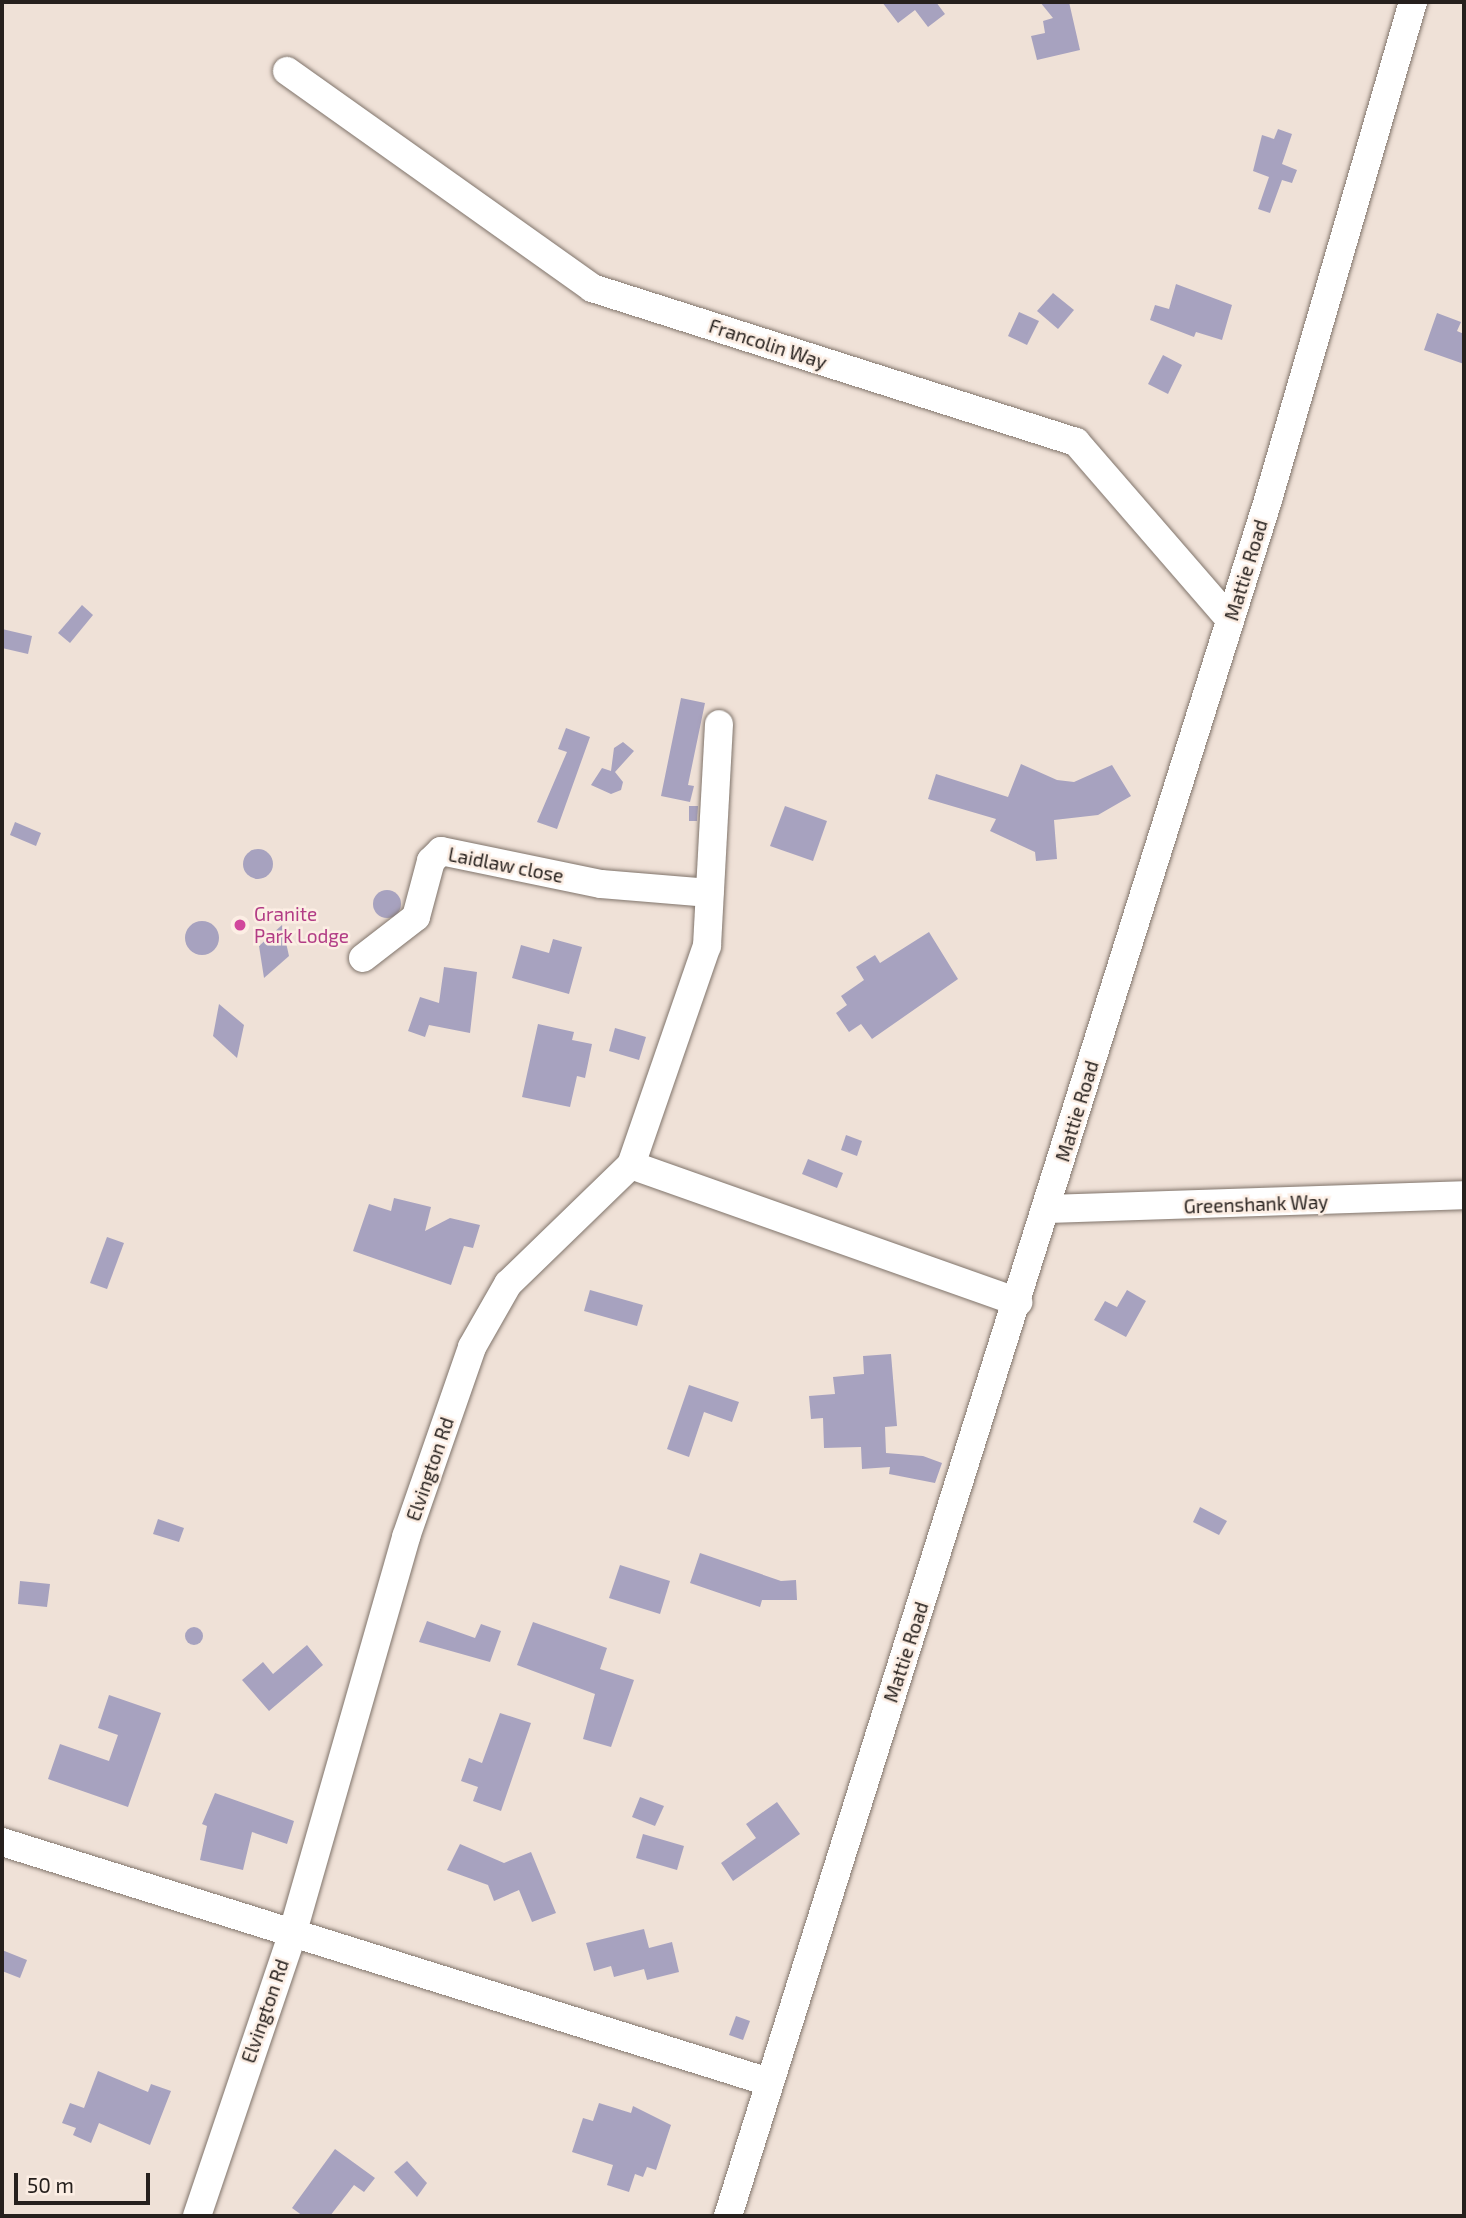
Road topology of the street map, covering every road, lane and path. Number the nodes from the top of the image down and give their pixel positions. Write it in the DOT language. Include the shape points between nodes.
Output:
graph roads {
  1 [pos="1413,2"];
  2 [pos="287,71"];
  3 [pos="1230,620"];
  4 [pos="719,724"];
  5 [pos="710,893"];
  6 [pos="363,958"];
  7 [pos="631,1165"];
  8 [pos="1464,1195"];
  9 [pos="1047,1209"];
  10 [pos="1017,1302"];
  11 [pos="2,1842"];
  12 [pos="292,1935"];
  13 [pos="769,2082"];
  14 [pos="197,2216"];
  15 [pos="728,2216"];
  1 -- 3 [label="street, Mattie Road" via="1335,278"];
  2 -- 3 [label="street, Francolin Way" via="592,288 1076,442"];
  3 -- 9 [label="street, Mattie Road"];
  4 -- 5 [label="street"];
  5 -- 6 [label="street, Laidlaw close" via="601,884 441,851 431,861 416,917"];
  5 -- 7 [label="street" via="707,947"];
  7 -- 10 [label="street"];
  7 -- 12 [label="street, Elvington Rd" via="508,1284 472,1347 406,1537"];
  8 -- 9 [label="street, Greenshank Way"];
  9 -- 10 [label="street, Mattie Road"];
  10 -- 13 [label="street, Mattie Road"];
  11 -- 12 [label="street"];
  12 -- 13 [label="street"];
  12 -- 14 [label="street, Elvington Rd"];
  13 -- 15 [label="street, Mattie Road"];
}
